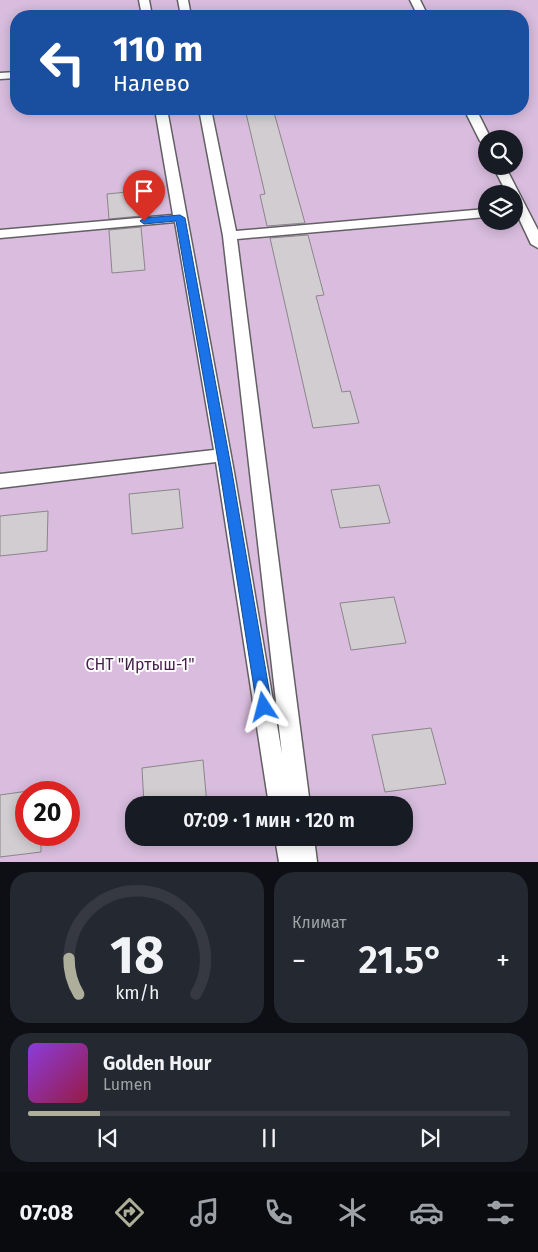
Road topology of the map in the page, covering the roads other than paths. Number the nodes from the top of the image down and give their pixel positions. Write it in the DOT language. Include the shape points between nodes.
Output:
graph roads {
  1 [pos="163,115"];
  2 [pos="205,115"];
  3 [pos="473,115"];
  4 [pos="480,130"];
  5 [pos="538,208"];
  6 [pos="523,209"];
  7 [pos="478,214"];
  8 [pos="180,218"];
  9 [pos="523,220"];
  10 [pos="0,234"];
  11 [pos="230,236"];
  12 [pos="538,244"];
  13 [pos="223,455"];
  14 [pos="0,481"];
  15 [pos="279,796"];
  16 [pos="298,796"];
  17 [pos="287,846"];
  18 [pos="304,846"];
  19 [pos="290,862"];
  20 [pos="306,862"];
  1 -- 8 [label="lane"];
  2 -- 11 [label="lane"];
  3 -- 4 [label="lane"];
  5 -- 6 [label="lane"];
  7 -- 11 [label="lane"];
  8 -- 10 [label="lane"];
  8 -- 13 [label="lane"];
  9 -- 12 [label="lane"];
  11 -- 16 [label="lane"];
  13 -- 14 [label="lane"];
  13 -- 15 [label="lane"];
  17 -- 19 [label="lane"];
  18 -- 20 [label="lane"];
}
